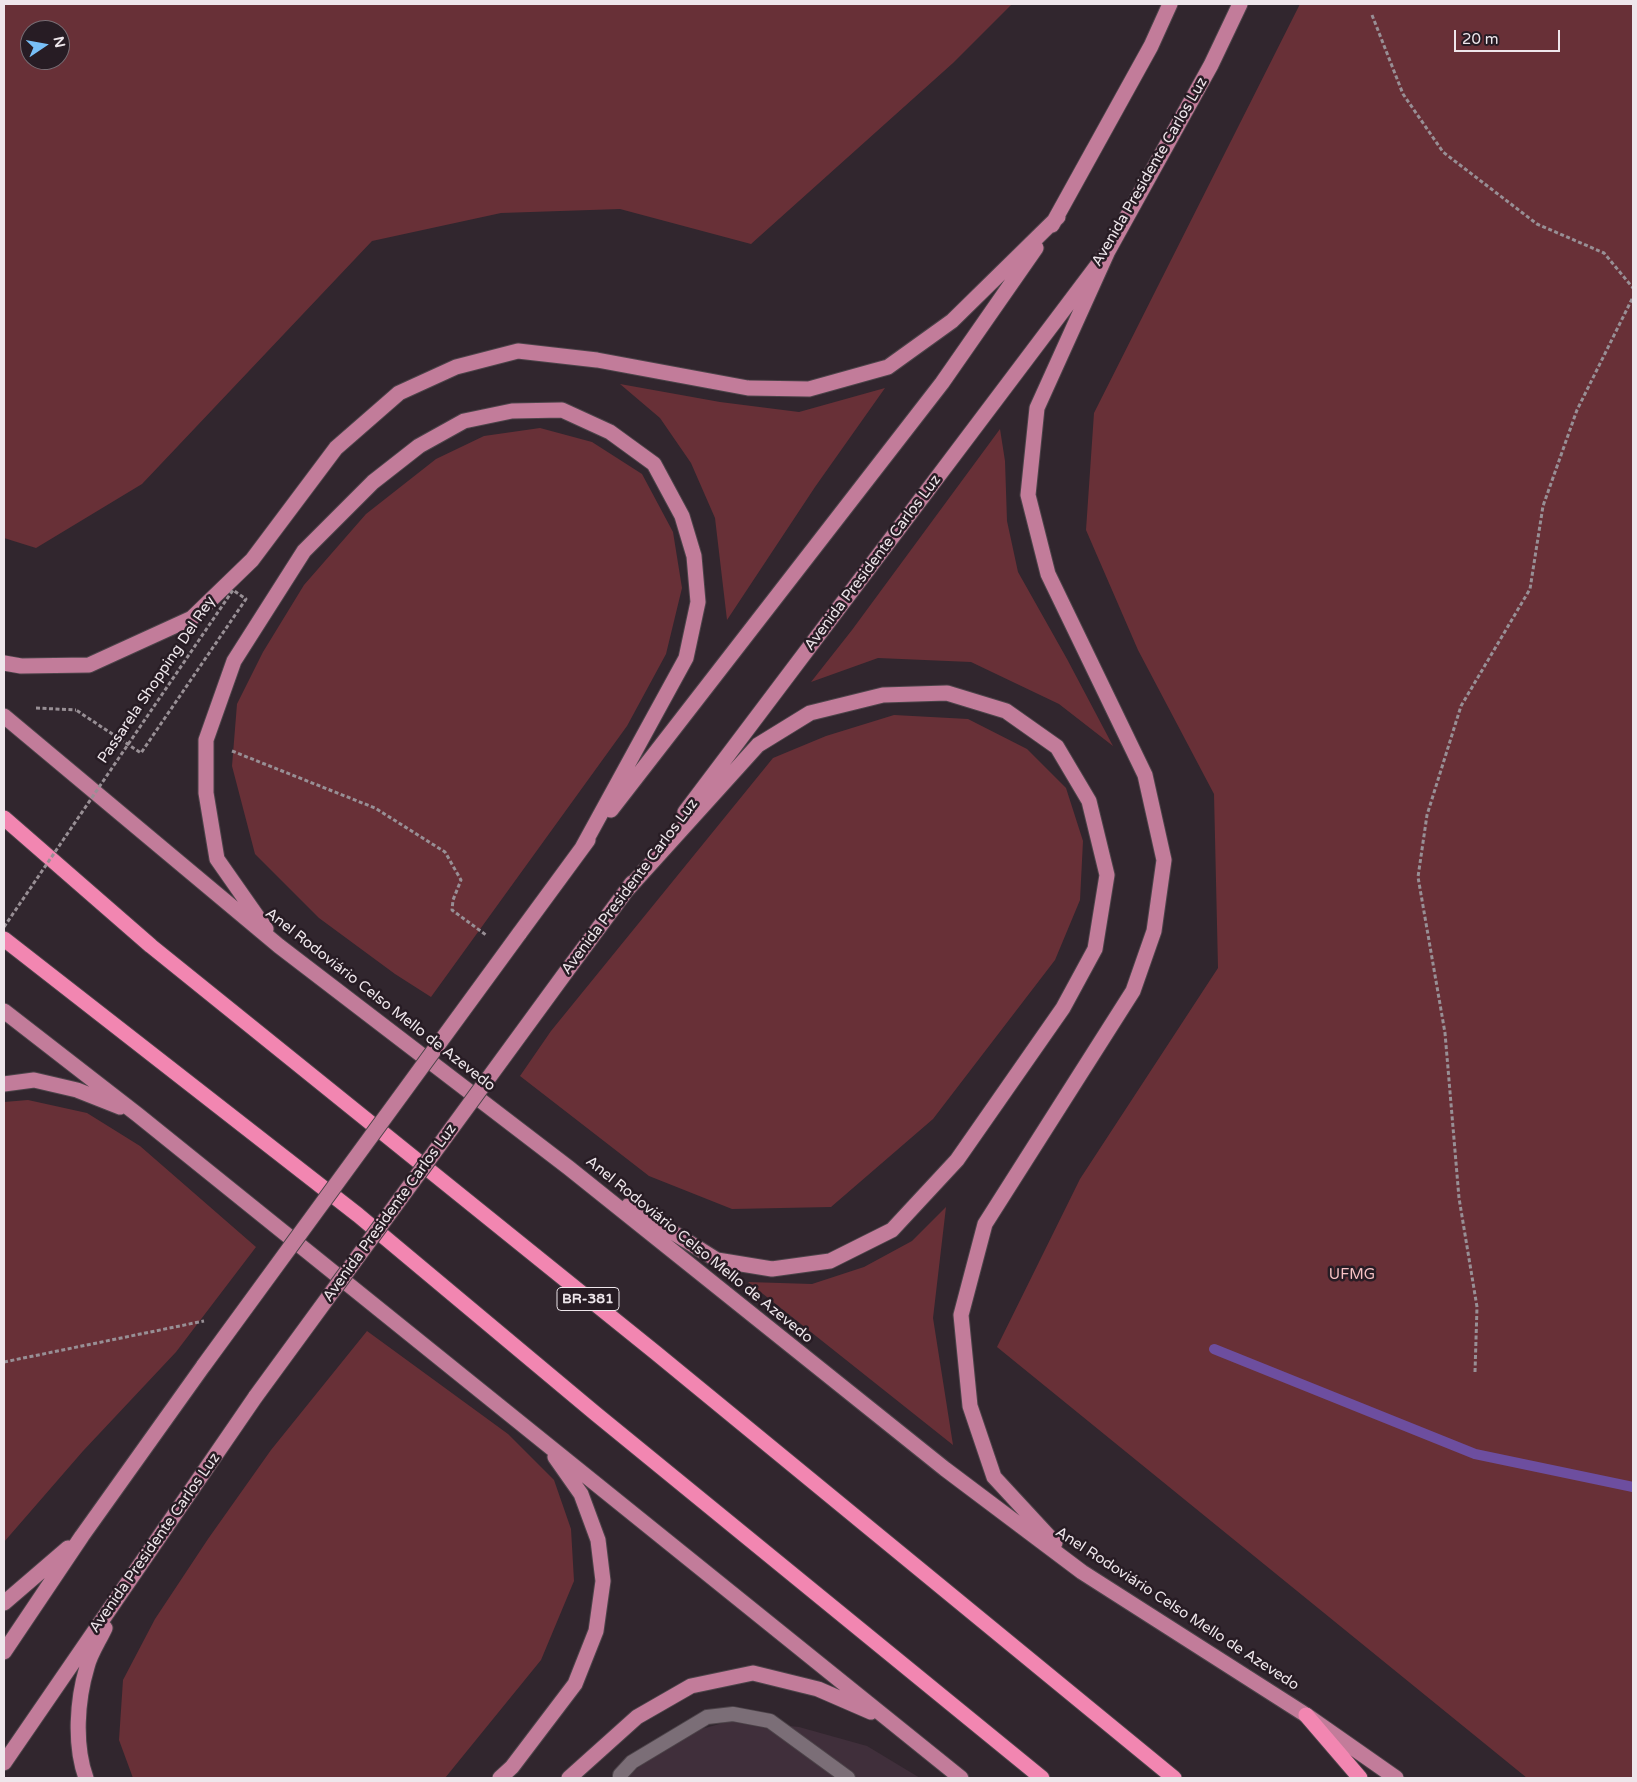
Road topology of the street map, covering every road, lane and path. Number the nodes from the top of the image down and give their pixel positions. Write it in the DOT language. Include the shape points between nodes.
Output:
graph roads {
  1 [pos="1170,4"];
  2 [pos="1240,4"];
  3 [pos="1372,15"];
  4 [pos="1058,217"];
  5 [pos="1108,251"];
  6 [pos="1633,288"];
  7 [pos="1633,297"];
  8 [pos="4,663"];
  9 [pos="31,708"];
  10 [pos="4,716"];
  11 [pos="206,740"];
  12 [pos="4,818"];
  13 [pos="582,848"];
  14 [pos="626,891"];
  15 [pos="4,927"];
  16 [pos="4,939"];
  17 [pos="486,942"];
  18 [pos="279,946"];
  19 [pos="4,1011"];
  20 [pos="4,1084"];
  21 [pos="138,1115"];
  22 [pos="569,1168"];
  23 [pos="208,1320"];
  24 [pos="4,1362"];
  25 [pos="1475,1372"];
  26 [pos="544,1442"];
  27 [pos="82,1536"];
  28 [pos="1082,1572"];
  29 [pos="130,1578"];
  30 [pos="4,1603"];
  31 [pos="4,1652"];
  32 [pos="1306,1715"];
  33 [pos="890,1720"];
  34 [pos="4,1763"];
  35 [pos="86,1778"];
  36 [pos="500,1778"];
  37 [pos="569,1778"];
  38 [pos="620,1778"];
  39 [pos="848,1778"];
  40 [pos="961,1778"];
  41 [pos="1042,1778"];
  42 [pos="1174,1778"];
  43 [pos="1360,1778"];
  44 [pos="1396,1778"];
  1 -- 4 [label="main road" via="1151,46"];
  2 -- 5 [label="main road, Avenida Presidente Carlos Luz" via="1211,65"];
  3 -- 6 [label="path" via="1404,94 1444,152 1537,224 1604,253"];
  4 -- 8 [label="main road" via="952,321 888,367 809,389 748,388 597,360 518,350 456,367 399,393 336,448 252,560 192,618 89,666"];
  4 -- 13 [label="main road" via="942,383"];
  5 -- 14 [label="main road, Avenida Presidente Carlos Luz"];
  5 -- 28 [label="main road" via="1037,408 1028,495 1048,574 1145,775 1164,860 1154,931 1133,991 985,1224 961,1314 970,1406 994,1477"];
  7 -- 25 [label="path" via="1577,410 1543,506 1530,589 1461,706 1426,815 1418,877 1445,1033 1459,1198 1476,1307"];
  9 -- 15 [label="path, Passarela Shopping Del Rey, bridge" via="76,710 141,753 246,599 232,590"];
  10 -- 18 [label="main road, Anel Rodoviário Celso Mello de Azevedo"];
  11 -- 13 [label="main road" via="234,661 304,550 373,482 419,446 464,421 512,411 562,410 610,432 654,464 682,516 694,556 698,602 686,658"];
  11 -- 17 [label="path" via="375,808 445,852 461,880 452,910 486,935"];
  11 -- 18 [label="main road" via="206,793 217,859"];
  12 -- 42 [label="highway, BR-381" via="151,946 656,1353"];
  13 -- 27 [label="main road, bridge"];
  14 -- 22 [label="main road" via="758,745 810,713 883,695 947,693 1006,711 1057,747 1089,801 1107,875 1095,949 1062,1008 958,1160 892,1230 830,1261 772,1270 716,1260"];
  14 -- 29 [label="main road, Avenida Presidente Carlos Luz, bridge" via="256,1396"];
  16 -- 41 [label="highway" via="358,1215"];
  18 -- 22 [label="main road, Anel Rodoviário Celso Mello de Azevedo"];
  19 -- 21 [label="main road"];
  20 -- 21 [label="main road" via="34,1080 68,1088"];
  21 -- 26 [label="main road"];
  22 -- 28 [label="main road, Anel Rodoviário Celso Mello de Azevedo" via="944,1469"];
  23 -- 24 [label="path"];
  26 -- 33 [label="main road"];
  26 -- 36 [label="main road" via="581,1494 598,1540 603,1581 596,1630 575,1684 512,1767"];
  27 -- 30 [label="main road"];
  27 -- 31 [label="main road"];
  28 -- 32 [label="main road, Anel Rodoviário Celso Mello de Azevedo"];
  29 -- 34 [label="main road, Avenida Presidente Carlos Luz"];
  29 -- 35 [label="main road" via="87,1666 78,1707 81,1763"];
  32 -- 43 [label="highway"];
  32 -- 44 [label="main road, Anel Rodoviário Celso Mello de Azevedo"];
  33 -- 37 [label="main road" via="818,1689 753,1673 691,1686 637,1717"];
  33 -- 40 [label="main road"];
  38 -- 39 [label="lane" via="632,1762 707,1716 733,1714 770,1721"];
}
